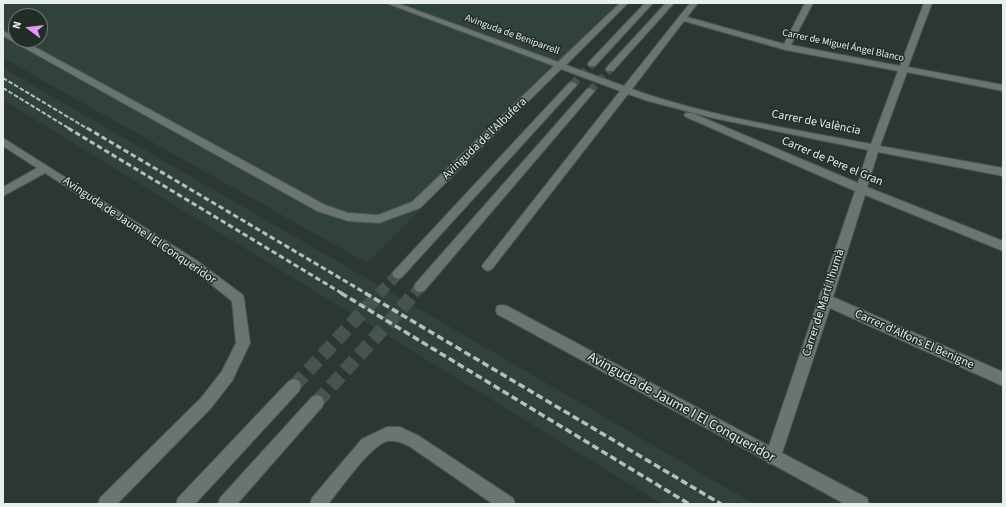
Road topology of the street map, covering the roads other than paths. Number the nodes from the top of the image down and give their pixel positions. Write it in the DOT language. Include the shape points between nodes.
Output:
graph roads {
  1 [pos="390,3"];
  2 [pos="624,3"];
  3 [pos="649,3"];
  4 [pos="670,3"];
  5 [pos="694,3"];
  6 [pos="809,3"];
  7 [pos="928,3"];
  8 [pos="681,18"];
  9 [pos="786,47"];
  10 [pos="31,48"];
  11 [pos="592,64"];
  12 [pos="560,65"];
  13 [pos="610,70"];
  14 [pos="903,70"];
  15 [pos="572,85"];
  16 [pos="626,88"];
  17 [pos="1003,88"];
  18 [pos="590,91"];
  19 [pos="651,98"];
  20 [pos="3,141"];
  21 [pos="874,148"];
  22 [pos="45,168"];
  23 [pos="1003,172"];
  24 [pos="861,189"];
  25 [pos="3,192"];
  26 [pos="1003,246"];
  27 [pos="488,266"];
  28 [pos="398,274"];
  29 [pos="420,287"];
  30 [pos="826,300"];
  31 [pos="502,310"];
  32 [pos="1003,379"];
  33 [pos="294,386"];
  34 [pos="317,402"];
  35 [pos="773,458"];
  36 [pos="106,504"];
  37 [pos="184,504"];
  38 [pos="226,504"];
  39 [pos="318,504"];
  40 [pos="507,504"];
  41 [pos="861,504"];
  1 -- 12 [label="street, Avinguda de Beniparrell"];
  2 -- 12 [label="street, Avinguda de l'Albufera"];
  3 -- 11 [label="street"];
  4 -- 13 [label="street"];
  5 -- 8 [label="street"];
  6 -- 9 [label="street"];
  7 -- 14 [label="street, Carrer de Martí l'humà"];
  8 -- 9 [label="street, Carrer de Miguel Ángel Blanco"];
  8 -- 16 [label="street"];
  9 -- 14 [label="street, Carrer de Miguel Ángel Blanco"];
  10 -- 12 [label="street, Avinguda de l'Albufera" via="321,208 348,217 379,219 416,205"];
  12 -- 16 [label="street, Avinguda de Beniparrell"];
  14 -- 17 [label="street, Carrer de Miguel Ángel Blanco"];
  14 -- 21 [label="street, Carrer de Martí l'humà"];
  15 -- 28 [label="street, Avinguda de l'Albufera"];
  16 -- 19 [label="street, Carrer de València"];
  16 -- 27 [label="street"];
  18 -- 29 [label="street"];
  19 -- 21 [label="street, Carrer de València" via="714,115"];
  19 -- 24 [label="street, Carrer de Pere el Gran"];
  20 -- 22 [label="street, Avinguda de Jaume I El Conqueridor"];
  21 -- 23 [label="street, Carrer de València"];
  21 -- 24 [label="street, Carrer de Martí l'humà"];
  22 -- 25 [label="street"];
  22 -- 36 [label="street, Avinguda de Jaume I El Conqueridor" via="192,263 238,299 243,343 227,376 206,403"];
  24 -- 26 [label="street, Carrer de Pere el Gran"];
  24 -- 30 [label="street, Carrer de Martí l'humà"];
  30 -- 32 [label="street, Carrer d'Alfons El Benigne"];
  30 -- 35 [label="street, Carrer de Martí l'humà"];
  31 -- 35 [label="street, Avinguda de Jaume I El Conqueridor"];
  33 -- 37 [label="street"];
  34 -- 38 [label="street"];
  35 -- 41 [label="street, Avinguda de Jaume I El Conqueridor"];
  39 -- 40 [label="street" via="367,444 387,434 400,434 414,440"];
}
